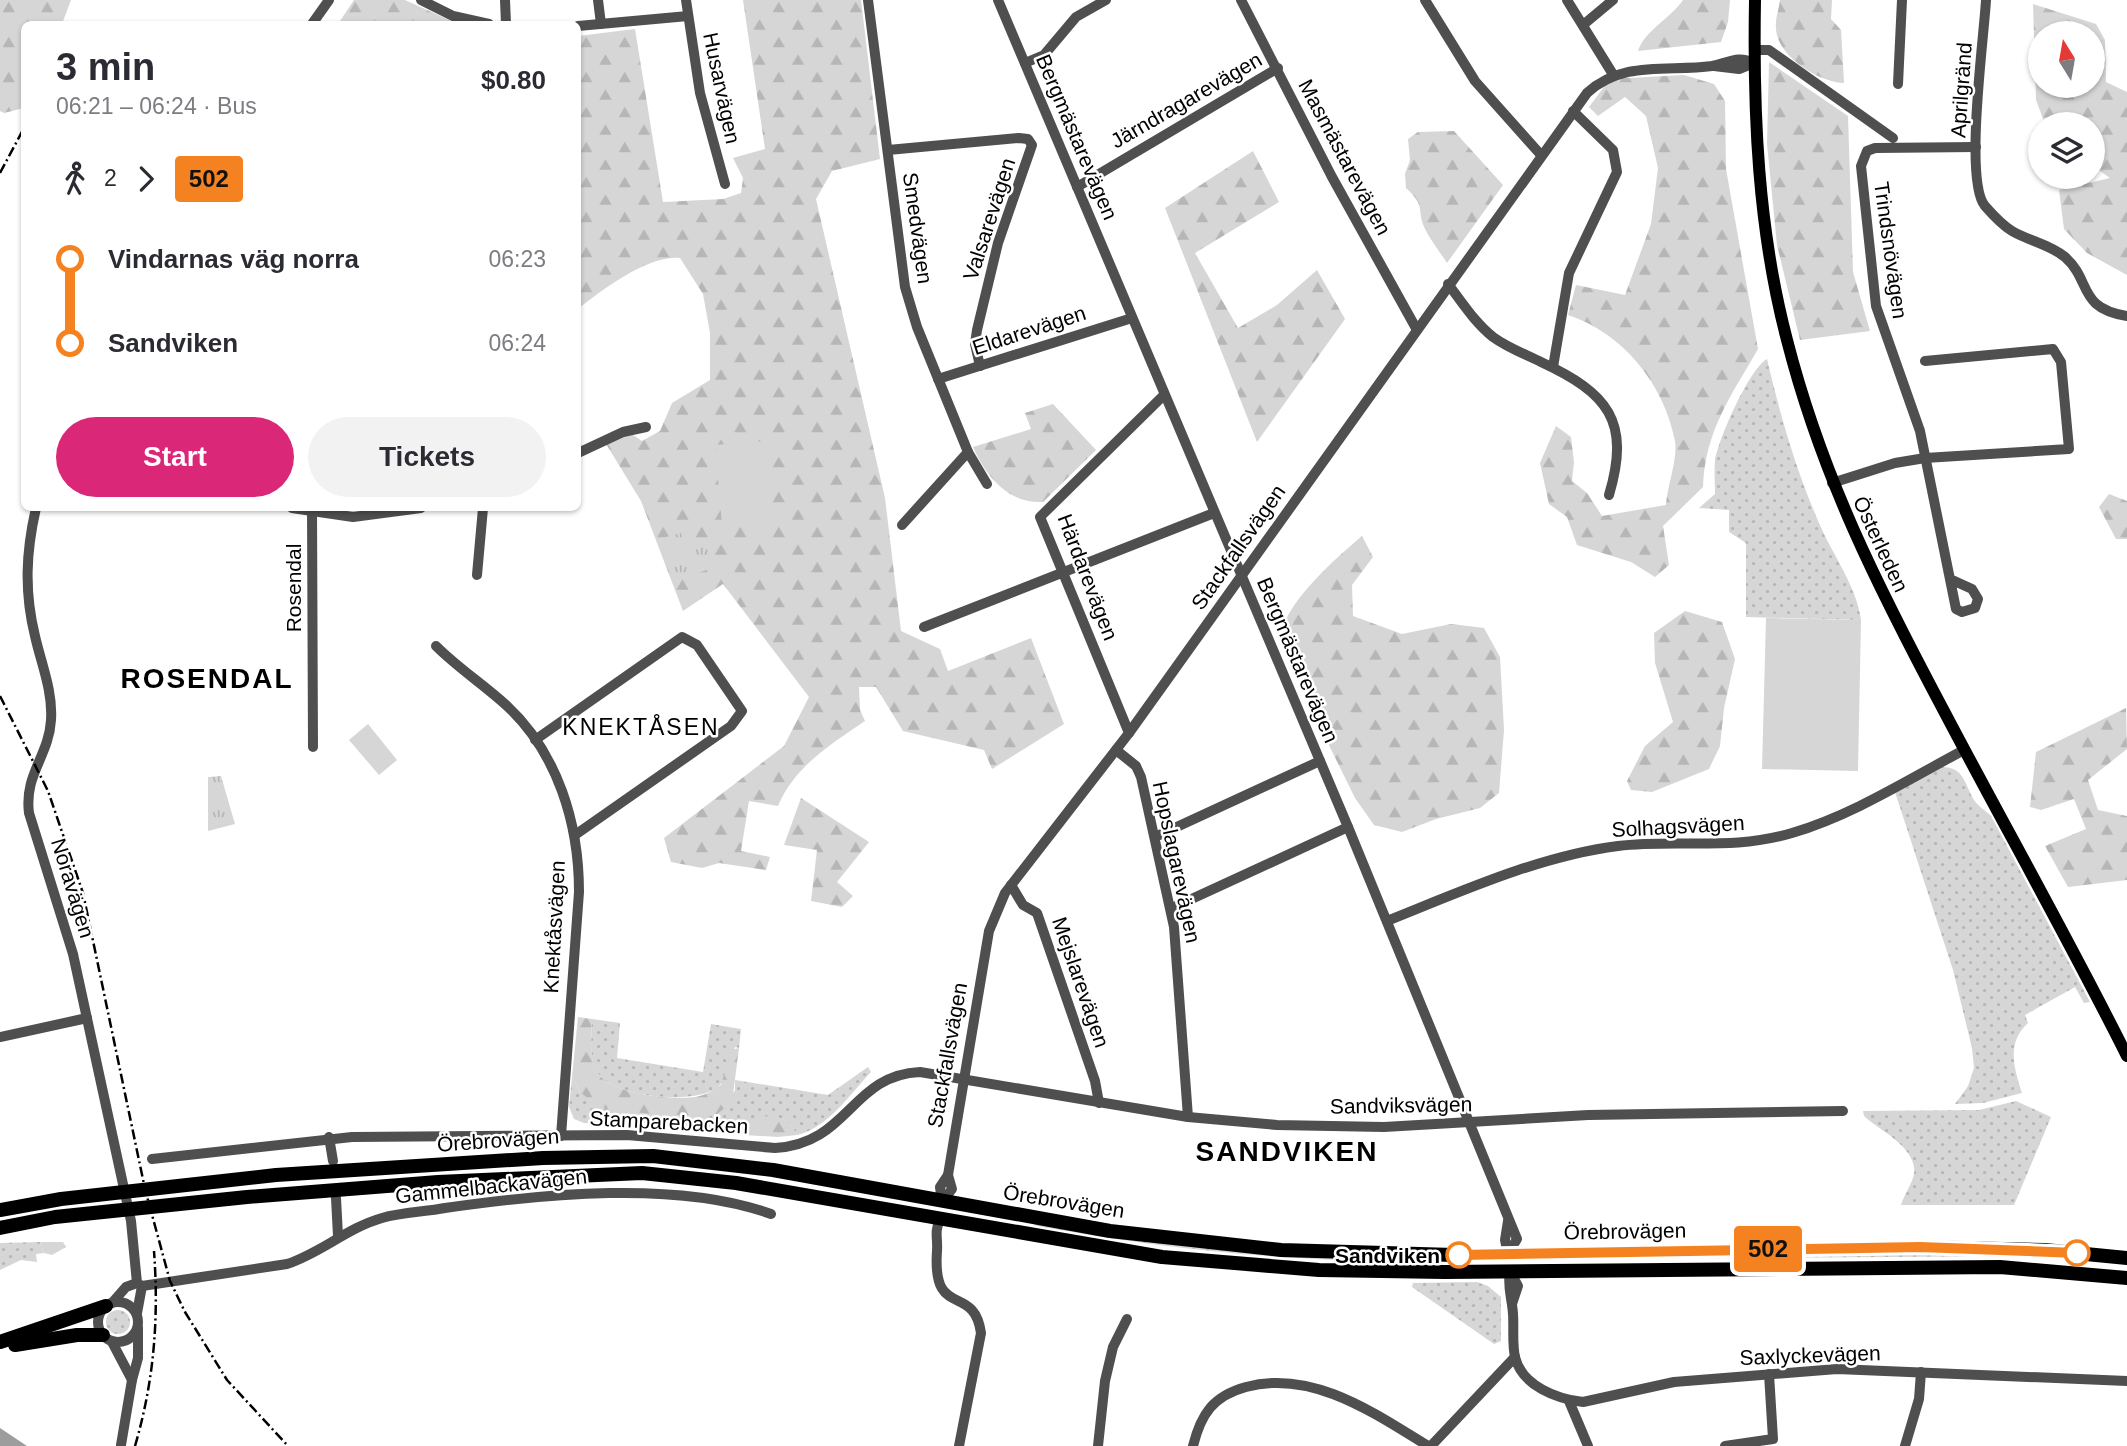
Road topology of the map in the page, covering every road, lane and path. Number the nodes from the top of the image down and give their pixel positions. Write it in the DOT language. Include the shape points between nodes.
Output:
graph roads {
  1 [pos="329,0"];
  2 [pos="421,0"];
  3 [pos="505,0"];
  4 [pos="598,0"];
  5 [pos="686,0"];
  6 [pos="869,0"];
  7 [pos="998,0"];
  8 [pos="1105,0"];
  9 [pos="1241,0"];
  10 [pos="1425,0"];
  11 [pos="1567,0"];
  12 [pos="1613,0"];
  13 [pos="1755,0"];
  14 [pos="1902,0"];
  15 [pos="1986,0"];
  16 [pos="688,16"];
  17 [pos="314,21"];
  18 [pos="476,21"];
  19 [pos="506,21"];
  20 [pos="601,24"];
  21 [pos="1583,25"];
  22 [pos="581,26"];
  23 [pos="1754,56"];
  24 [pos="1025,64"];
  25 [pos="1278,68"];
  26 [pos="1614,76"];
  27 [pos="1898,83"];
  28 [pos="1573,111"];
  29 [pos="1892,138"];
  30 [pos="1976,147"];
  31 [pos="888,150"];
  32 [pos="1541,155"];
  33 [pos="725,184"];
  34 [pos="1077,187"];
  35 [pos="1448,284"];
  36 [pos="2127,316"];
  37 [pos="1132,318"];
  38 [pos="1417,330"];
  39 [pos="1925,362"];
  40 [pos="980,366"];
  41 [pos="1553,367"];
  42 [pos="938,379"];
  43 [pos="1164,396"];
  44 [pos="646,427"];
  45 [pos="581,452"];
  46 [pos="968,452"];
  47 [pos="1926,458"];
  48 [pos="1832,483"];
  49 [pos="987,484"];
  50 [pos="1609,495"];
  51 [pos="35,511"];
  52 [pos="312,511"];
  53 [pos="318,511"];
  54 [pos="399,511"];
  55 [pos="483,511"];
  56 [pos="1214,513"];
  57 [pos="902,525"];
  58 [pos="1062,572"];
  59 [pos="477,575"];
  60 [pos="1241,575"];
  61 [pos="1951,579"];
  62 [pos="924,627"];
  63 [pos="436,646"];
  64 [pos="1129,733"];
  65 [pos="535,740"];
  66 [pos="313,747"];
  67 [pos="1116,750"];
  68 [pos="1964,750"];
  69 [pos="1320,761"];
  70 [pos="1348,827"];
  71 [pos="575,835"];
  72 [pos="1155,837"];
  73 [pos="1011,885"];
  74 [pos="1172,908"];
  75 [pos="1387,921"];
  76 [pos="87,1018"];
  77 [pos="0,1037"];
  78 [pos="2127,1056"];
  79 [pos="962,1080"];
  80 [pos="1099,1103"];
  81 [pos="1843,1111"];
  82 [pos="1188,1117"];
  83 [pos="1468,1124"];
  84 [pos="561,1136"];
  85 [pos="329,1137"];
  86 [pos="152,1159"];
  87 [pos="332,1161"];
  88 [pos="336,1198"];
  89 [pos="942,1202"];
  90 [pos="0,1210"];
  91 [pos="771,1214"];
  92 [pos="940,1220"];
  93 [pos="0,1228"];
  94 [pos="338,1236"];
  95 [pos="1508,1254"];
  96 [pos="2123,1255"];
  97 [pos="1510,1271"];
  98 [pos="2127,1278"];
  99 [pos="139,1284"];
  100 [pos="109,1304"];
  101 [pos="137,1313"];
  102 [pos="1127,1319"];
  103 [pos="138,1328"];
  104 [pos="108,1339"];
  105 [pos="0,1343"];
  106 [pos="1515,1357"];
  107 [pos="1921,1372"];
  108 [pos="1769,1374"];
  109 [pos="132,1380"];
  110 [pos="2127,1381"];
  111 [pos="1569,1401"];
  112 [pos="121,1445"];
  113 [pos="960,1446"];
  114 [pos="1098,1446"];
  115 [pos="1193,1446"];
  116 [pos="1429,1446"];
  117 [pos="1588,1446"];
  118 [pos="1726,1446"];
  119 [pos="1905,1446"];
  1 -- 17 [label="street"];
  2 -- 18 [label="street"];
  3 -- 19 [label="street"];
  4 -- 20 [label="street"];
  5 -- 16 [label="street, Husarvägen"];
  6 -- 31 [label="street, Smedvägen"];
  7 -- 24 [label="street, Bergmästarevägen"];
  8 -- 24 [label="street" via="1076,17 1044,55"];
  9 -- 25 [label="street, Masmästarevägen"];
  10 -- 32 [label="street" via="1475,81"];
  11 -- 21 [label="street"];
  12 -- 21 [label="street"];
  13 -- 23 [label="main road, Österleden"];
  14 -- 27 [label="street"];
  15 -- 30 [label="street, Aprilgränd"];
  16 -- 20 [label="street"];
  16 -- 33 [label="street, Husarvägen" via="700,93"];
  20 -- 22 [label="street"];
  21 -- 26 [label="street"];
  23 -- 26 [label="street, Stackfallsvägen" via="1739,69 1714,65 1646,68"];
  23 -- 29 [label="street" via="1769,50"];
  23 -- 48 [label="main road, Österleden" via="1763,208 1775,284 1802,393"];
  24 -- 34 [label="street, Bergmästarevägen"];
  25 -- 34 [label="street, Järndragarevägen"];
  25 -- 38 [label="street, Masmästarevägen" via="1319,153"];
  26 -- 28 [label="street, Stackfallsvägen" via="1597,84"];
  28 -- 32 [label="street, Stackfallsvägen"];
  28 -- 41 [label="street" via="1613,150 1617,161 1569,273"];
  30 -- 36 [label="street, Aprilgränd" via="1975,182 1982,202 2008,228 2066,258 2091,299 2105,310"];
  30 -- 47 [label="street, Trindsnövägen" via="1882,147 1867,151 1862,161 1876,306"];
  31 -- 40 [label="street, Valsarevägen" via="1019,138 1032,145 982,305 975,344"];
  31 -- 42 [label="street, Smedvägen" via="905,287"];
  32 -- 35 [label="street, Stackfallsvägen"];
  34 -- 37 [label="street, Bergmästarevägen"];
  35 -- 38 [label="street, Stackfallsvägen"];
  35 -- 41 [label="street" via="1493,337"];
  37 -- 40 [label="street, Eldarevägen"];
  37 -- 43 [label="street, Bergmästarevägen"];
  38 -- 60 [label="street, Stackfallsvägen"];
  39 -- 47 [label="street" via="2053,349 2061,362 2069,449"];
  40 -- 42 [label="street, Eldarevägen"];
  41 -- 50 [label="street" via="1591,389 1613,417 1619,450"];
  42 -- 46 [label="street, Smedvägen"];
  43 -- 56 [label="street, Bergmästarevägen"];
  43 -- 58 [label="street, Härdarevägen" via="1040,517"];
  44 -- 45 [label="street"];
  46 -- 49 [label="street, Smedvägen"];
  46 -- 57 [label="street"];
  47 -- 48 [label="street"];
  47 -- 61 [label="street, Trindsnövägen"];
  48 -- 68 [label="main road, Österleden" via="1870,571"];
  51 -- 76 [label="street, Noravägen" via="27,552 27,593 48,685 51,722 27,796 65,923"];
  52 -- 66 [label="street, Rosendal"];
  53 -- 54 [label="street" via="354,517"];
  55 -- 59 [label="street"];
  56 -- 58 [label="street"];
  56 -- 60 [label="street, Bergmästarevägen"];
  58 -- 62 [label="street"];
  58 -- 64 [label="street, Härdarevägen"];
  60 -- 64 [label="street, Stackfallsvägen"];
  60 -- 69 [label="street, Bergmästarevägen"];
  63 -- 65 [label="street, Knektåsvägen" via="509,707"];
  64 -- 67 [label="street, Stackfallsvägen"];
  65 -- 71 [label="street, Knektåsvägen" via="561,787"];
  65 -- 71 [label="street" via="682,637 698,645 742,711 731,726"];
  67 -- 72 [label="street, Hopslagarevägen" via="1136,766 1141,777"];
  67 -- 73 [label="street, Stackfallsvägen"];
  68 -- 75 [label="street, Solhagsvägen" via="1842,814 1794,833 1738,844 1597,849 1541,864"];
  68 -- 78 [label="main road, Österleden"];
  69 -- 70 [label="street, Bergmästarevägen"];
  69 -- 72 [label="street"];
  70 -- 74 [label="street"];
  70 -- 75 [label="street, Bergmästarevägen"];
  71 -- 84 [label="street, Knektåsvägen" via="579,892"];
  72 -- 74 [label="street, Hopslagarevägen"];
  73 -- 79 [label="street, Stackfallsvägen" via="989,931"];
  73 -- 80 [label="street, Mejslarevägen" via="1023,905 1037,913"];
  74 -- 82 [label="street, Hopslagarevägen"];
  75 -- 83 [label="street, Bergmästarevägen"];
  76 -- 77 [label="street"];
  76 -- 99 [label="street, Noravägen" via="131,1221"];
  79 -- 80 [label="street, Sandviksvägen"];
  79 -- 84 [label="street, Stamparebacken" via="920,1072 884,1080 830,1130 796,1147 627,1135"];
  79 -- 89 [label="street, Stackfallsvägen" via="948,1175 952,1189"];
  80 -- 82 [label="street, Sandviksvägen"];
  81 -- 83 [label="street, Sandviksvägen" via="1588,1115"];
  82 -- 83 [label="street, Sandviksvägen" via="1278,1125"];
  83 -- 95 [label="street, Bergmästarevägen" via="1517,1239"];
  84 -- 85 [label="street, Stamparebacken"];
  85 -- 86 [label="street, Stamparebacken"];
  85 -- 87 [label="street"];
  88 -- 94 [label="street"];
  89 -- 90 [label="highway, Örebrovägen" via="736,1164 653,1156 543,1158 276,1175"];
  89 -- 92 [label="highway"];
  89 -- 95 [label="highway, Örebrovägen" via="1110,1231 1253,1247"];
  91 -- 94 [label="street, Gammelbackavägen" via="752,1207 675,1197 561,1194 403,1214"];
  92 -- 93 [label="highway, Örebrovägen" via="736,1183 642,1173 438,1182 176,1204"];
  92 -- 97 [label="highway, Örebrovägen" via="1231,1264 1357,1271"];
  92 -- 113 [label="street" via="935,1234 939,1287 947,1297 970,1307 979,1318 981,1333"];
  94 -- 99 [label="street, Gammelbackavägen" via="286,1264"];
  95 -- 96 [label="highway, Örebrovägen" via="1932,1247"];
  95 -- 97 [label="highway"];
  97 -- 98 [label="highway, Örebrovägen" via="2000,1266"];
  97 -- 106 [label="street" via="1518,1286 1512,1304"];
  99 -- 100 [label="street" via="126,1287"];
  99 -- 101 [label="street, Noravägen"];
  100 -- 101 [label="street" via="127,1304"];
  100 -- 104 [label="street" via="98,1322"];
  100 -- 105 [label="highway"];
  101 -- 103 [label="street"];
  102 -- 114 [label="street" via="1105,1381"];
  103 -- 104 [label="street" via="126,1341"];
  103 -- 109 [label="street"];
  104 -- 105 [label="highway" via="77,1335"];
  104 -- 109 [label="street"];
  106 -- 111 [label="street" via="1532,1383"];
  106 -- 116 [label="street"];
  107 -- 108 [label="street, Saxlyckevägen" via="1838,1369"];
  107 -- 110 [label="street, Saxlyckevägen"];
  107 -- 119 [label="street" via="1919,1398"];
  108 -- 111 [label="street, Saxlyckevägen" via="1674,1382"];
  108 -- 118 [label="street" via="1773,1439"];
  109 -- 112 [label="street"];
  111 -- 117 [label="street"];
  115 -- 116 [label="street" via="1209,1406 1226,1393 1274,1381 1323,1391 1367,1409"];
}
